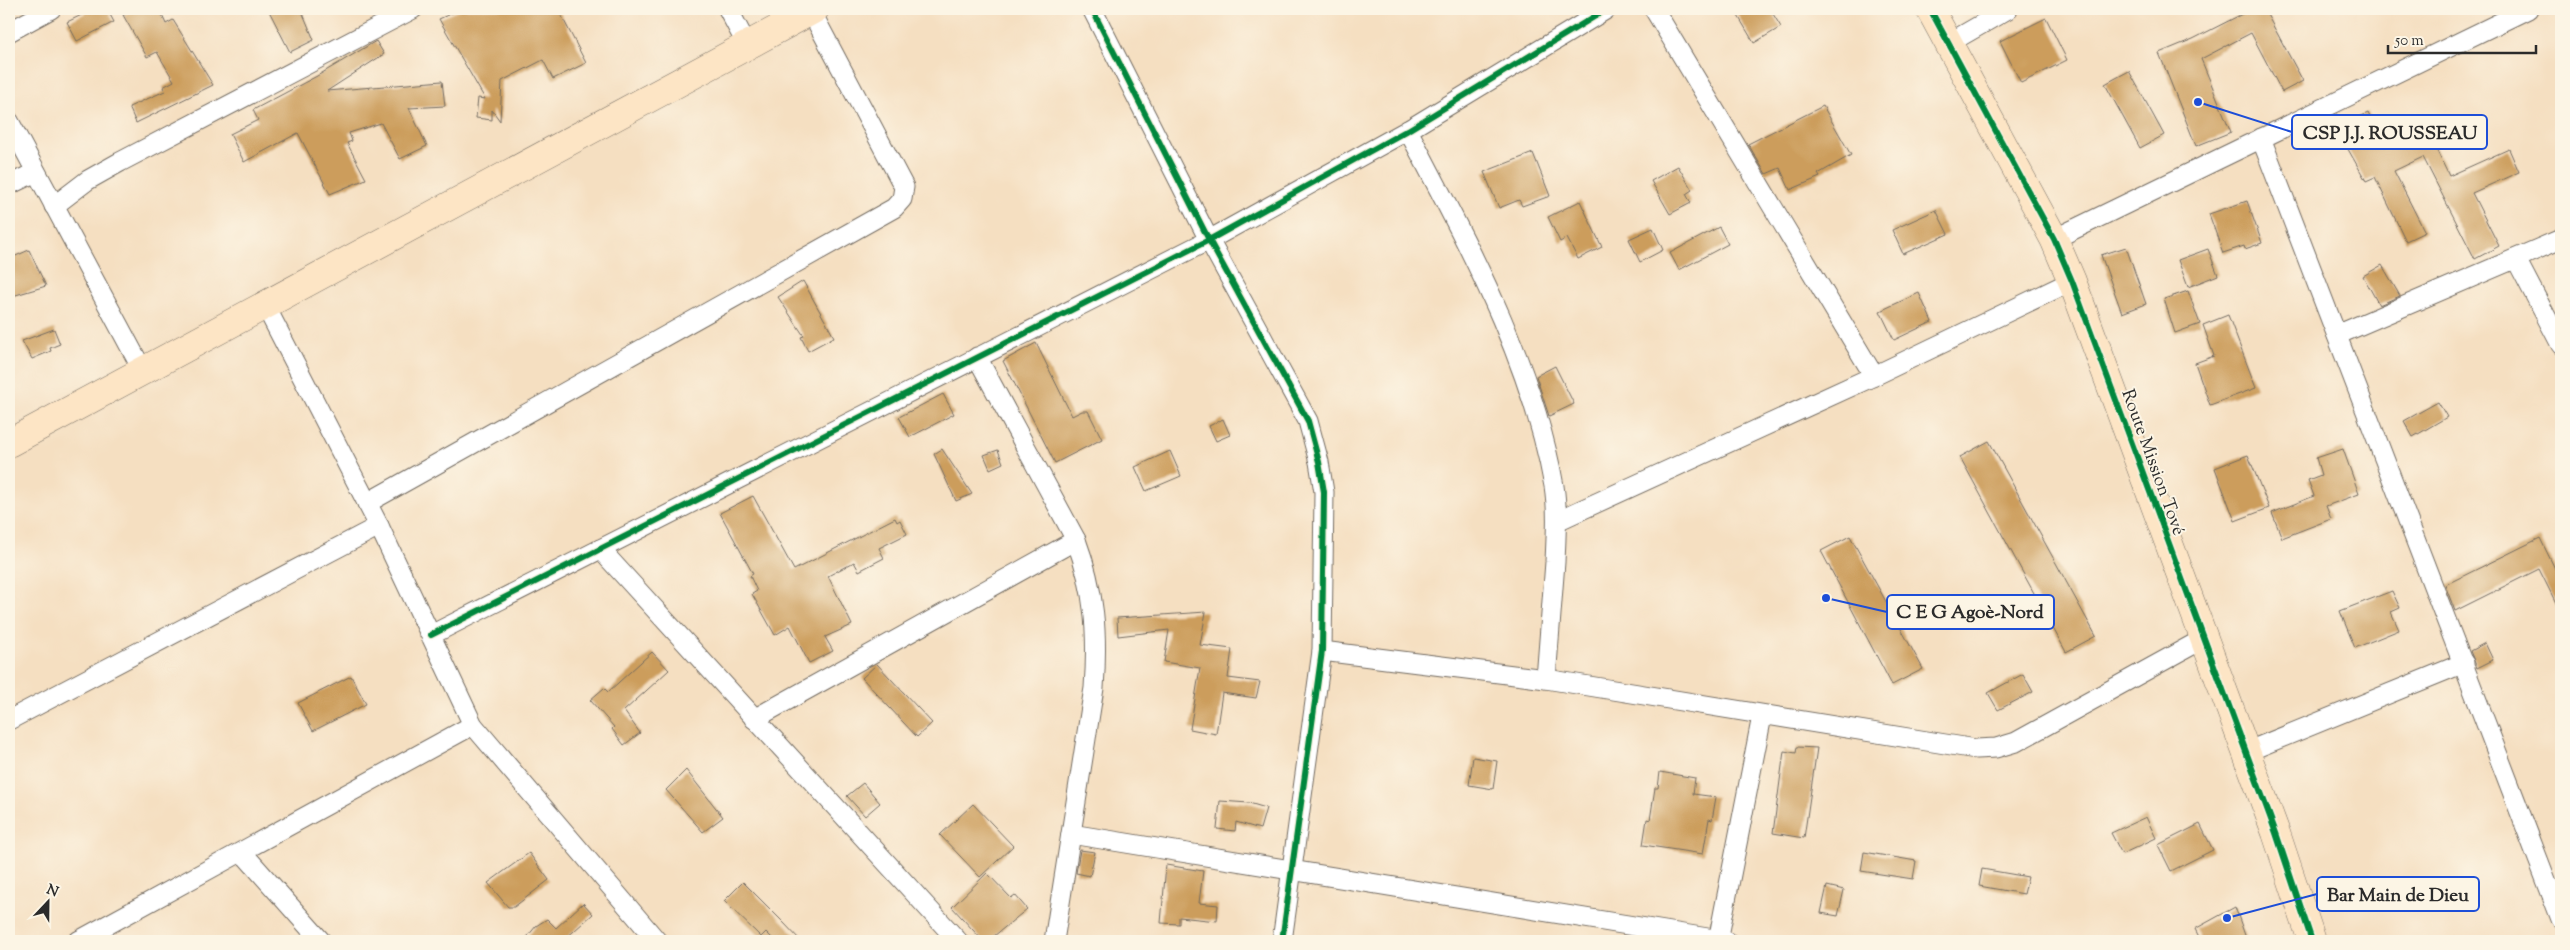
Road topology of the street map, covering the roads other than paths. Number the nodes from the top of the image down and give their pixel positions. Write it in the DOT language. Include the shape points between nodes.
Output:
graph roads {
  1 [pos="51,9"];
  2 [pos="413,9"];
  3 [pos="728,9"];
  4 [pos="1092,9"];
  5 [pos="1607,9"];
  6 [pos="1654,9"];
  7 [pos="1930,9"];
  8 [pos="2008,9"];
  9 [pos="2528,9"];
  10 [pos="813,10"];
  11 [pos="9,32"];
  12 [pos="1949,43"];
  13 [pos="747,45"];
  14 [pos="9,122"];
  15 [pos="1408,130"];
  16 [pos="2261,138"];
  17 [pos="36,172"];
  18 [pos="9,185"];
  19 [pos="54,206"];
  20 [pos="2054,239"];
  21 [pos="2561,239"];
  22 [pos="1209,240"];
  23 [pos="2516,259"];
  24 [pos="2072,280"];
  25 [pos="264,305"];
  26 [pos="2337,335"];
  27 [pos="2561,345"];
  28 [pos="977,357"];
  29 [pos="143,371"];
  30 [pos="1874,376"];
  31 [pos="9,443"];
  32 [pos="367,503"];
  33 [pos="1557,521"];
  34 [pos="379,526"];
  35 [pos="1076,540"];
  36 [pos="600,549"];
  37 [pos="431,635"];
  38 [pos="2203,639"];
  39 [pos="1322,651"];
  40 [pos="2464,663"];
  41 [pos="1546,679"];
  42 [pos="1762,716"];
  43 [pos="754,719"];
  44 [pos="9,720"];
  45 [pos="473,725"];
  46 [pos="2246,752"];
  47 [pos="1071,834"];
  48 [pos="242,852"];
  49 [pos="1292,870"];
  50 [pos="2558,897"];
  51 [pos="2561,920"];
  52 [pos="78,941"];
  53 [pos="321,941"];
  54 [pos="657,941"];
  55 [pos="958,941"];
  56 [pos="1054,941"];
  57 [pos="1282,941"];
  58 [pos="1721,941"];
  59 [pos="2312,941"];
  1 -- 11 [label="street"];
  2 -- 19 [label="street" via="120,162 88,180"];
  3 -- 13 [label="street"];
  4 -- 22 [label="street"];
  5 -- 15 [label="street"];
  6 -- 30 [label="street"];
  7 -- 12 [label="street, Route Mission Tové"];
  8 -- 12 [label="street"];
  9 -- 16 [label="street"];
  10 -- 13 [label="street"];
  10 -- 32 [label="street" via="904,187 902,199 894,208"];
  12 -- 20 [label="street, Route Mission Tové"];
  13 -- 25 [label="street"];
  14 -- 17 [label="street"];
  15 -- 22 [label="street"];
  15 -- 33 [label="street" via="1501,314 1541,433 1554,487"];
  16 -- 20 [label="street"];
  16 -- 26 [label="street"];
  17 -- 18 [label="street"];
  17 -- 19 [label="street"];
  19 -- 29 [label="street"];
  20 -- 24 [label="street, Route Mission Tové"];
  21 -- 23 [label="street"];
  22 -- 28 [label="street"];
  22 -- 39 [label="street" via="1308,421 1324,492"];
  23 -- 26 [label="street"];
  23 -- 27 [label="street"];
  24 -- 30 [label="street"];
  24 -- 38 [label="street, Route Mission Tové"];
  25 -- 29 [label="street"];
  25 -- 32 [label="street"];
  26 -- 40 [label="street"];
  28 -- 35 [label="street"];
  28 -- 36 [label="street"];
  29 -- 31 [label="street"];
  30 -- 33 [label="street"];
  32 -- 34 [label="street"];
  33 -- 41 [label="street"];
  34 -- 37 [label="street"];
  34 -- 44 [label="street"];
  35 -- 43 [label="street"];
  35 -- 47 [label="street" via="1094,600 1097,648 1094,688"];
  36 -- 37 [label="street"];
  36 -- 43 [label="street"];
  37 -- 45 [label="street"];
  38 -- 42 [label="street" via="2016,742 1996,748 1976,749"];
  38 -- 46 [label="street, Route Mission Tové"];
  39 -- 41 [label="street"];
  39 -- 49 [label="street"];
  40 -- 46 [label="street"];
  40 -- 50 [label="street"];
  41 -- 42 [label="street"];
  42 -- 58 [label="street"];
  43 -- 55 [label="street"];
  45 -- 48 [label="street"];
  45 -- 54 [label="street"];
  46 -- 59 [label="street, Route Mission Tové"];
  47 -- 49 [label="street"];
  47 -- 56 [label="street"];
  48 -- 52 [label="street"];
  48 -- 53 [label="street"];
  49 -- 57 [label="street"];
  49 -- 58 [label="street"];
  50 -- 51 [label="street"];
}
